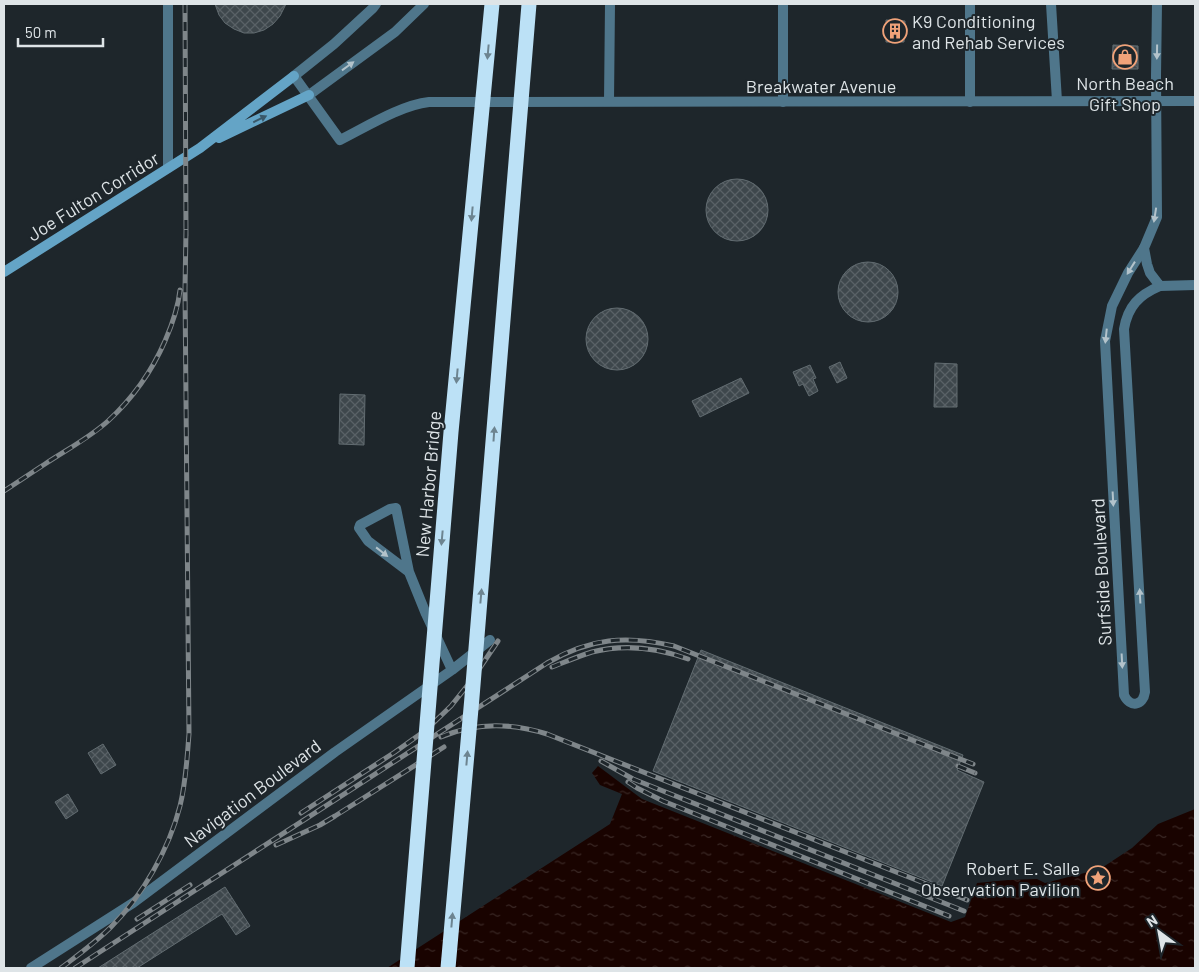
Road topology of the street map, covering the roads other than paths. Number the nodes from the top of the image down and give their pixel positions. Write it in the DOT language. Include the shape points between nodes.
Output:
graph roads {
  1 [pos="168,4"];
  2 [pos="376,4"];
  3 [pos="424,4"];
  4 [pos="492,4"];
  5 [pos="529,4"];
  6 [pos="610,4"];
  7 [pos="783,4"];
  8 [pos="970,4"];
  9 [pos="1052,4"];
  10 [pos="1157,4"];
  11 [pos="294,76"];
  12 [pos="309,95"];
  13 [pos="610,101"];
  14 [pos="1156,101"];
  15 [pos="1195,101"];
  16 [pos="783,102"];
  17 [pos="970,102"];
  18 [pos="1057,102"];
  19 [pos="200,148"];
  20 [pos="168,168"];
  21 [pos="1144,248"];
  22 [pos="4,272"];
  23 [pos="1195,284"];
  24 [pos="1160,286"];
  25 [pos="409,572"];
  26 [pos="490,640"];
  27 [pos="452,670"];
  28 [pos="30,968"];
  29 [pos="406,968"];
  30 [pos="448,968"];
  1 -- 20 [label="street"];
  2 -- 11 [label="street"];
  12 -- 3 [label="street, one-way" via="394,32"];
  4 -- 29 [label="highway, New Harbor Bridge, one-way, bridge" via="451,432"];
  30 -- 5 [label="highway, one-way, bridge"];
  6 -- 13 [label="street"];
  7 -- 16 [label="street"];
  8 -- 17 [label="street"];
  9 -- 18 [label="street"];
  10 -- 14 [label="street, Surfside Boulevard, one-way"];
  11 -- 12 [label="street"];
  11 -- 19 [label="main road, Joe Fulton Corridor"];
  12 -- 13 [label="street, Breakwater Avenue" via="340,140 421,103"];
  19 -- 12 [label="main road, Joe Fulton Corridor, one-way"];
  13 -- 16 [label="street, Breakwater Avenue"];
  14 -- 15 [label="street, Breakwater Avenue"];
  14 -- 18 [label="street, Breakwater Avenue"];
  14 -- 21 [label="street, Surfside Boulevard, one-way" via="1157,217"];
  16 -- 17 [label="street, Breakwater Avenue"];
  17 -- 18 [label="street, Breakwater Avenue"];
  19 -- 20 [label="main road, Joe Fulton Corridor"];
  20 -- 22 [label="main road, Joe Fulton Corridor"];
  21 -- 24 [label="street" via="1150,273"];
  21 -- 24 [label="street, Surfside Boulevard, one-way" via="1112,306 1105,341 1124,695 1134,704 1141,702 1145,692 1124,329 1135,303"];
  23 -- 24 [label="street"];
  25 -- 25 [label="street, one-way" via="396,508 360,525 368,541"];
  25 -- 27 [label="street"];
  26 -- 27 [label="street, Navigation Boulevard"];
  27 -- 28 [label="street, Navigation Boulevard" via="133,902"];
}
